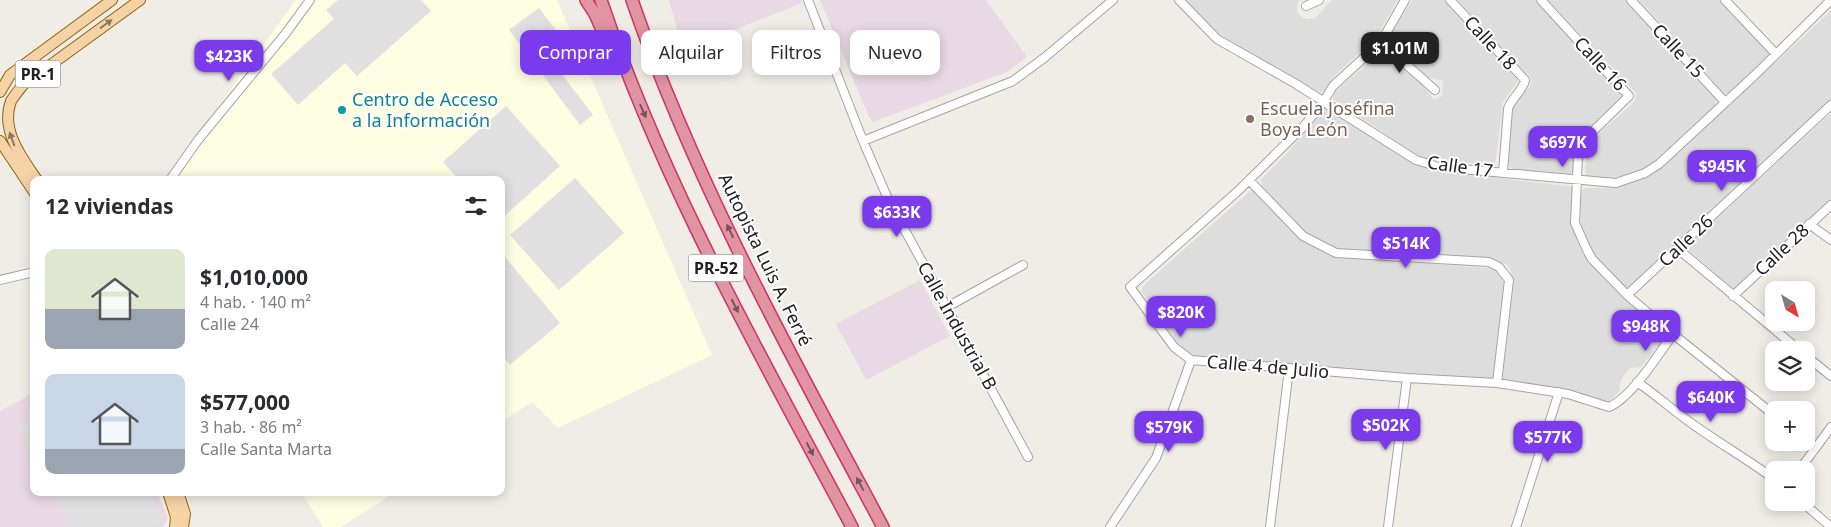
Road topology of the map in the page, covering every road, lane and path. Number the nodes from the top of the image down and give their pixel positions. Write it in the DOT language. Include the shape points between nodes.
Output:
graph roads {
  1 [pos="112,0"];
  2 [pos="140,0"];
  3 [pos="310,0"];
  4 [pos="586,0"];
  5 [pos="602,0"];
  6 [pos="634,0"];
  7 [pos="808,0"];
  8 [pos="1113,0"];
  9 [pos="1179,0"];
  10 [pos="1319,0"];
  11 [pos="1405,0"];
  12 [pos="1450,0"];
  13 [pos="1541,0"];
  14 [pos="1631,0"];
  15 [pos="1726,0"];
  16 [pos="1831,0"];
  17 [pos="1306,6"];
  18 [pos="1381,42"];
  19 [pos="1776,54"];
  20 [pos="1435,90"];
  21 [pos="0,92"];
  22 [pos="636,94"];
  23 [pos="1324,101"];
  24 [pos="1724,102"];
  25 [pos="1831,105"];
  26 [pos="0,141"];
  27 [pos="863,141"];
  28 [pos="1502,172"];
  29 [pos="34,176"];
  30 [pos="173,176"];
  31 [pos="1249,180"];
  32 [pos="1578,181"];
  33 [pos="30,186"];
  34 [pos="1831,205"];
  35 [pos="1809,224"];
  36 [pos="1831,240"];
  37 [pos="1678,249"];
  38 [pos="1023,265"];
  39 [pos="30,273"];
  40 [pos="0,280"];
  41 [pos="1627,295"];
  42 [pos="1733,296"];
  43 [pos="947,307"];
  44 [pos="1674,334"];
  45 [pos="1788,341"];
  46 [pos="1191,360"];
  47 [pos="1815,363"];
  48 [pos="1289,369"];
  49 [pos="1831,376"];
  50 [pos="1407,378"];
  51 [pos="1637,382"];
  52 [pos="1497,383"];
  53 [pos="1559,392"];
  54 [pos="1765,408"];
  55 [pos="1831,427"];
  56 [pos="1815,447"];
  57 [pos="1028,457"];
  58 [pos="1765,472"];
  59 [pos="169,496"];
  60 [pos="179,496"];
  61 [pos="1812,511"];
  62 [pos="184,514"];
  63 [pos="175,527"];
  64 [pos="183,527"];
  65 [pos="188,527"];
  66 [pos="852,527"];
  67 [pos="883,527"];
  68 [pos="1110,527"];
  69 [pos="1270,527"];
  70 [pos="1388,527"];
  71 [pos="1516,527"];
  72 [pos="1831,527"];
  1 -- 21 [label="main road, PR-1" via="10,75"];
  29 -- 2 [label="main road, PR-1, one-way" via="10,135 7,113 11,101 23,85"];
  3 -- 30 [label="street"];
  4 -- 22 [label="highway" via="619,71"];
  5 -- 22 [label="highway, PR-52"];
  67 -- 6 [label="highway, Autopista Luis A. Ferré / PR-52, one-way" via="728,228 644,35"];
  7 -- 27 [label="street, Calle Industrial B"];
  8 -- 27 [label="street" via="1013,81"];
  9 -- 23 [label="street, Calle 17" via="1217,39"];
  10 -- 17 [label="street"];
  11 -- 18 [label="street, Calle 4 de Julio"];
  12 -- 28 [label="street, Calle 18" via="1525,80 1508,110"];
  13 -- 32 [label="street, Calle 16" via="1628,96 1585,139 1578,157"];
  14 -- 24 [label="street, Calle 15"];
  15 -- 19 [label="street"];
  16 -- 19 [label="street, Calle 17"];
  18 -- 20 [label="street"];
  18 -- 23 [label="street, Calle 4 de Julio" via="1333,86"];
  19 -- 24 [label="street, Calle 17"];
  22 -- 66 [label="highway, PR-52, one-way" via="694,226"];
  23 -- 28 [label="street, Calle 17" via="1416,160 1439,168"];
  23 -- 31 [label="street, Calle 4 de Julio" via="1304,126"];
  24 -- 32 [label="street, Calle 17" via="1659,164 1645,173 1616,183"];
  25 -- 37 [label="street, Calle 26"];
  26 -- 33 [label="main road"];
  27 -- 43 [label="street, Calle Industrial B" via="888,199"];
  28 -- 32 [label="street, Calle 17"];
  31 -- 46 [label="street, Calle 4 de Julio" via="1130,287 1174,347"];
  31 -- 52 [label="street" via="1302,236 1336,253 1489,262 1499,267 1508,280"];
  32 -- 41 [label="street" via="1575,223 1592,260"];
  34 -- 35 [label="street, Calle 28"];
  35 -- 36 [label="street"];
  35 -- 42 [label="street, Calle 28"];
  37 -- 41 [label="street, Calle 26"];
  37 -- 42 [label="street"];
  38 -- 43 [label="street"];
  39 -- 40 [label="street"];
  41 -- 44 [label="street"];
  42 -- 45 [label="street"];
  43 -- 57 [label="street, Calle Industrial B"];
  44 -- 51 [label="street"];
  44 -- 54 [label="street"];
  46 -- 48 [label="street, Calle 4 de Julio"];
  46 -- 68 [label="street" via="1156,458"];
  47 -- 49 [label="street"];
  48 -- 50 [label="street, Calle 4 de Julio"];
  48 -- 69 [label="street"];
  50 -- 52 [label="street, Calle 4 de Julio"];
  50 -- 70 [label="street"];
  51 -- 53 [label="street, Calle 4 de Julio" via="1615,405 1609,407"];
  51 -- 58 [label="street"];
  52 -- 53 [label="street, Calle 4 de Julio"];
  53 -- 71 [label="street"];
  55 -- 56 [label="street"];
  59 -- 63 [label="main road" via="176,517"];
  60 -- 62 [label="main road"];
  61 -- 72 [label="street"];
  62 -- 64 [label="main road"];
  62 -- 65 [label="main road"];
}
